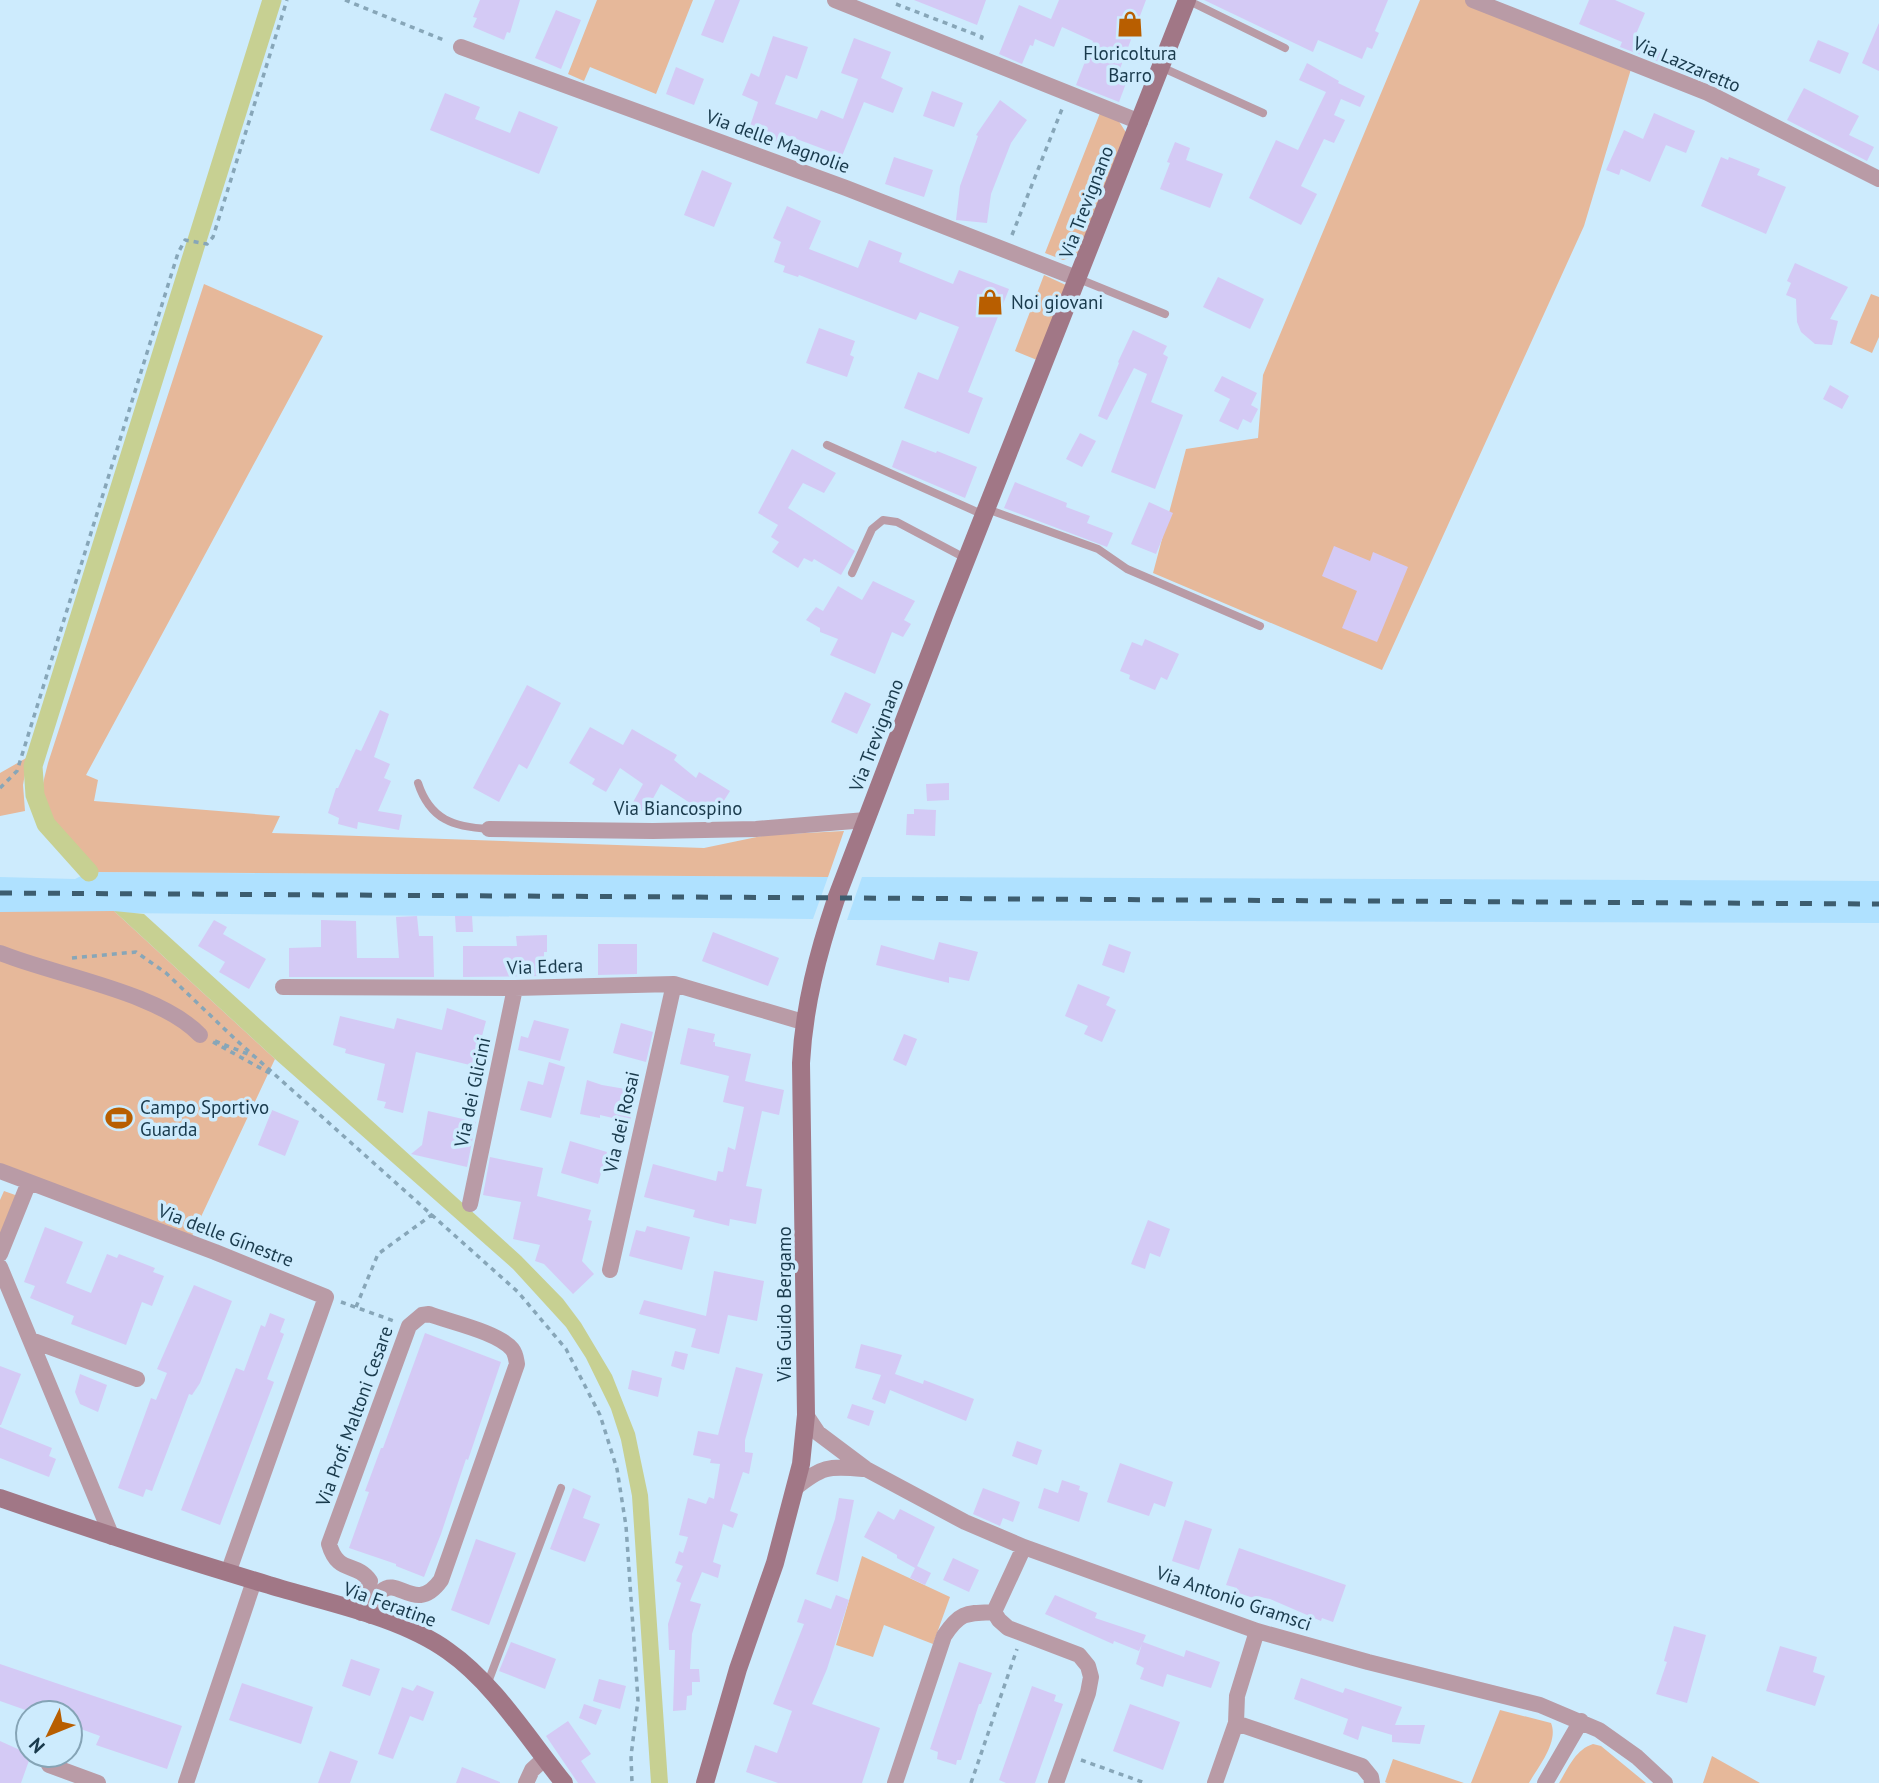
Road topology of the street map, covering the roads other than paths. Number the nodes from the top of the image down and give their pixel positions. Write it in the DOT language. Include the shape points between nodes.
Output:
graph roads {
  1 [pos="835,0"];
  2 [pos="1187,0"];
  3 [pos="1473,0"];
  4 [pos="461,47"];
  5 [pos="1284,48"];
  6 [pos="1161,66"];
  7 [pos="1264,113"];
  8 [pos="1140,122"];
  9 [pos="1879,179"];
  10 [pos="1079,279"];
  11 [pos="1165,314"];
  12 [pos="827,445"];
  13 [pos="986,512"];
  14 [pos="967,559"];
  15 [pos="852,573"];
  16 [pos="1260,626"];
  17 [pos="418,783"];
  18 [pos="866,820"];
  19 [pos="489,829"];
  20 [pos="0,953"];
  21 [pos="674,984"];
  22 [pos="283,987"];
  23 [pos="515,988"];
  24 [pos="803,1022"];
  25 [pos="200,1035"];
  26 [pos="2,1176"];
  27 [pos="29,1182"];
  28 [pos="470,1204"];
  29 [pos="0,1254"];
  30 [pos="0,1267"];
  31 [pos="610,1270"];
  32 [pos="31,1340"];
  33 [pos="137,1379"];
  34 [pos="806,1415"];
  35 [pos="866,1469"];
  36 [pos="561,1488"];
  37 [pos="794,1489"];
  38 [pos="0,1498"];
  39 [pos="112,1536"];
  40 [pos="1024,1547"];
  41 [pos="228,1573"];
  42 [pos="254,1581"];
  43 [pos="994,1612"];
  44 [pos="366,1615"];
  45 [pos="1256,1631"];
  46 [pos="486,1686"];
  47 [pos="1581,1721"];
  48 [pos="1236,1723"];
  49 [pos="544,1759"];
  50 [pos="60,1769"];
  51 [pos="98,1783"];
  52 [pos="186,1783"];
  53 [pos="526,1783"];
  54 [pos="564,1783"];
  55 [pos="705,1783"];
  56 [pos="895,1783"];
  57 [pos="1056,1783"];
  58 [pos="1215,1783"];
  59 [pos="1372,1783"];
  60 [pos="1545,1783"];
  61 [pos="1665,1783"];
  1 -- 8 [label="street"];
  2 -- 5 [label="lane"];
  2 -- 6 [label="main road, Via Trevignano"];
  3 -- 9 [label="street, Via Lazzaretto" via="1708,93"];
  4 -- 10 [label="street, Via delle Magnolie"];
  6 -- 7 [label="lane"];
  6 -- 8 [label="main road, Via Trevignano"];
  8 -- 10 [label="main road, Via Trevignano"];
  10 -- 11 [label="lane"];
  10 -- 13 [label="main road, Via Trevignano"];
  12 -- 13 [label="lane"];
  13 -- 14 [label="main road, Via Trevignano"];
  13 -- 16 [label="lane" via="1098,549 1127,569"];
  14 -- 15 [label="lane" via="897,522 883,520 872,529"];
  14 -- 18 [label="main road, Via Trevignano"];
  17 -- 19 [label="lane" via="423,797 441,818 464,828"];
  18 -- 19 [label="street, Via Biancospino" via="743,829"];
  18 -- 24 [label="main road, Via Guido Bergamo" via="827,924"];
  20 -- 25 [label="street" via="128,994 187,1021"];
  21 -- 23 [label="street, Via Edera"];
  21 -- 24 [label="street, Via Edera"];
  21 -- 31 [label="street, Via dei Rosai"];
  22 -- 23 [label="street, Via Edera"];
  23 -- 28 [label="street, Via dei Glicini"];
  24 -- 34 [label="main road, Via Guido Bergamo"];
  26 -- 27 [label="street, Via delle Ginestre"];
  27 -- 29 [label="street"];
  27 -- 41 [label="street, Via delle Ginestre" via="326,1297"];
  30 -- 32 [label="street"];
  32 -- 33 [label="street"];
  32 -- 39 [label="street"];
  34 -- 35 [label="street, Via Antonio Gramsci" via="818,1433"];
  34 -- 37 [label="main road, Via Guido Bergamo"];
  35 -- 37 [label="street" via="833,1466 815,1472"];
  35 -- 40 [label="street, Via Antonio Gramsci" via="965,1522"];
  36 -- 46 [label="lane"];
  37 -- 55 [label="main road, Via Guido Bergamo"];
  38 -- 39 [label="main road, Via Feratine"];
  39 -- 41 [label="main road, Via Feratine"];
  40 -- 43 [label="street"];
  40 -- 45 [label="street, Via Antonio Gramsci"];
  41 -- 42 [label="main road, Via Feratine"];
  42 -- 44 [label="main road, Via Feratine"];
  42 -- 52 [label="street"];
  43 -- 56 [label="street" via="971,1612 957,1618 944,1636"];
  43 -- 57 [label="street" via="1008,1628 1079,1655 1088,1666 1088,1693"];
  44 -- 44 [label="street, Via Prof. Maltoni Cesare" via="386,1588 417,1596 441,1580 517,1364 510,1346 495,1337 429,1314 409,1326 329,1544 333,1558 370,1581"];
  44 -- 46 [label="main road, Via Feratine" via="428,1638"];
  45 -- 47 [label="street, Via Antonio Gramsci" via="1540,1705"];
  45 -- 48 [label="street" via="1237,1696"];
  46 -- 49 [label="main road, Via Feratine"];
  47 -- 60 [label="street"];
  47 -- 61 [label="street, Via Antonio Gramsci" via="1618,1742"];
  48 -- 58 [label="street"];
  48 -- 59 [label="street" via="1362,1766"];
  49 -- 53 [label="street"];
  49 -- 54 [label="main road, Via Feratine"];
  50 -- 51 [label="street"];
}
